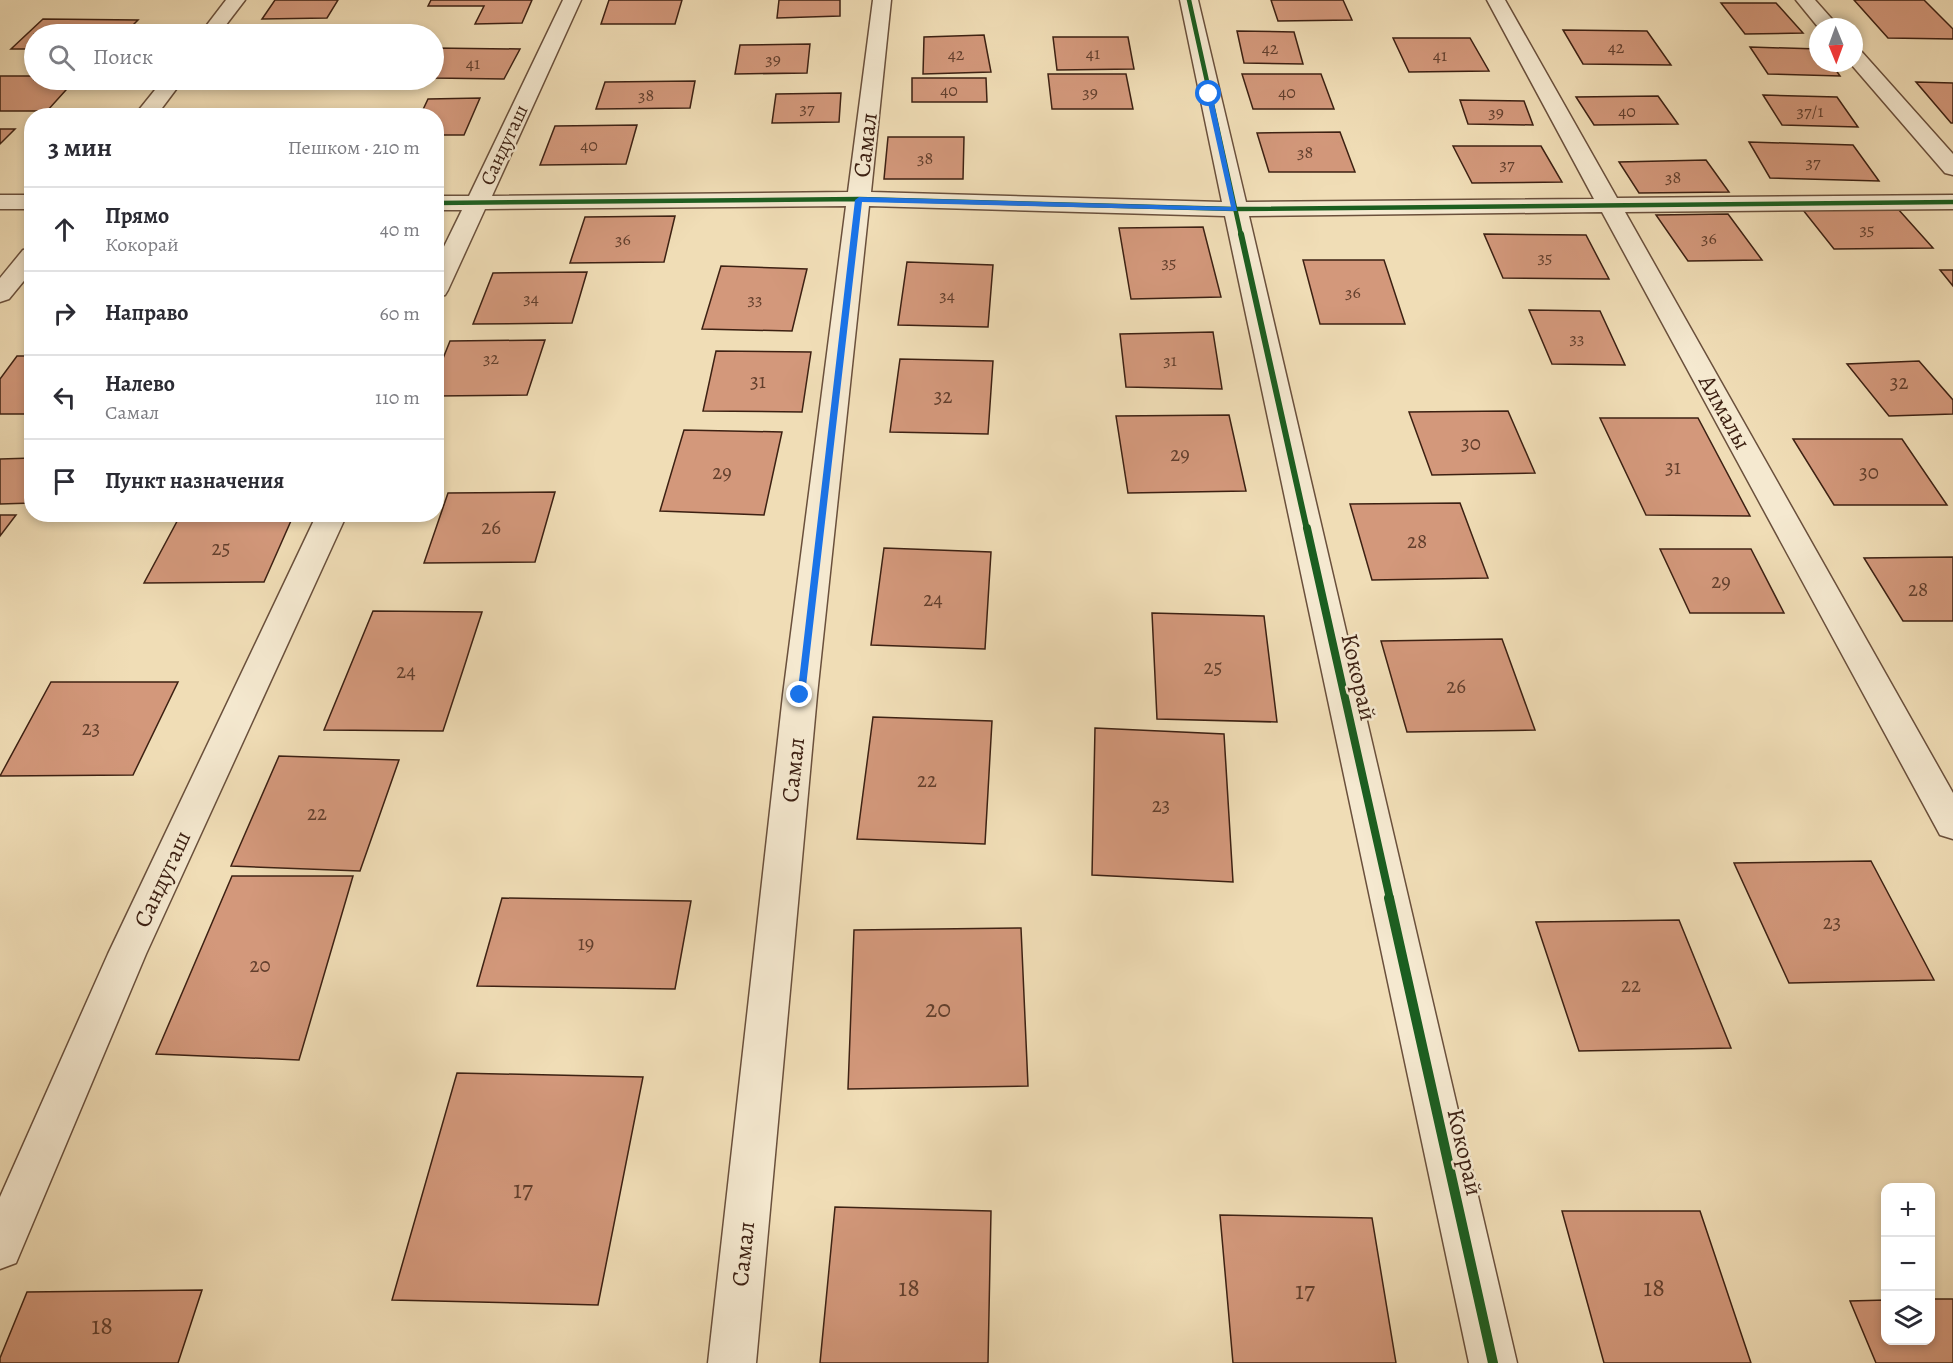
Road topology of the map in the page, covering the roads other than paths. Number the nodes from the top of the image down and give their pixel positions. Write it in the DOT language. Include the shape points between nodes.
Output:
graph roads {
  1 [pos="236,0"];
  2 [pos="572,0"];
  3 [pos="882,0"];
  4 [pos="1189,0"];
  5 [pos="1496,0"];
  6 [pos="1805,0"];
  7 [pos="1821,18"];
  8 [pos="217,24"];
  9 [pos="1863,66"];
  10 [pos="164,90"];
  11 [pos="150,108"];
  12 [pos="1953,168"];
  13 [pos="859,200"];
  14 [pos="0,202"];
  15 [pos="24,202"];
  16 [pos="1953,202"];
  17 [pos="444,203"];
  18 [pos="477,203"];
  19 [pos="1611,206"];
  20 [pos="1235,209"];
  21 [pos="24,265"];
  22 [pos="444,273"];
  23 [pos="0,294"];
  24 [pos="328,522"];
  25 [pos="1953,825"];
  26 [pos="0,1248"];
  27 [pos="732,1363"];
  28 [pos="1493,1363"];
  1 -- 8 [label="street"];
  2 -- 18 [label="street, Сандугаш"];
  3 -- 13 [label="street, Самал"];
  4 -- 20 [label="street, Кокорай"];
  5 -- 19 [label="street, Алмалы"];
  6 -- 7 [label="street"];
  9 -- 12 [label="street"];
  10 -- 11 [label="street"];
  13 -- 18 [label="street"];
  13 -- 20 [label="street"];
  13 -- 27 [label="street, Самал" via="800,695"];
  14 -- 15 [label="street"];
  16 -- 19 [label="street"];
  17 -- 18 [label="street"];
  18 -- 22 [label="street, Сандугаш"];
  19 -- 20 [label="street"];
  19 -- 25 [label="street, Алмалы"];
  20 -- 28 [label="street, Кокорай"];
  21 -- 23 [label="street"];
  24 -- 26 [label="street, Сандугаш" via="127,954"];
}
